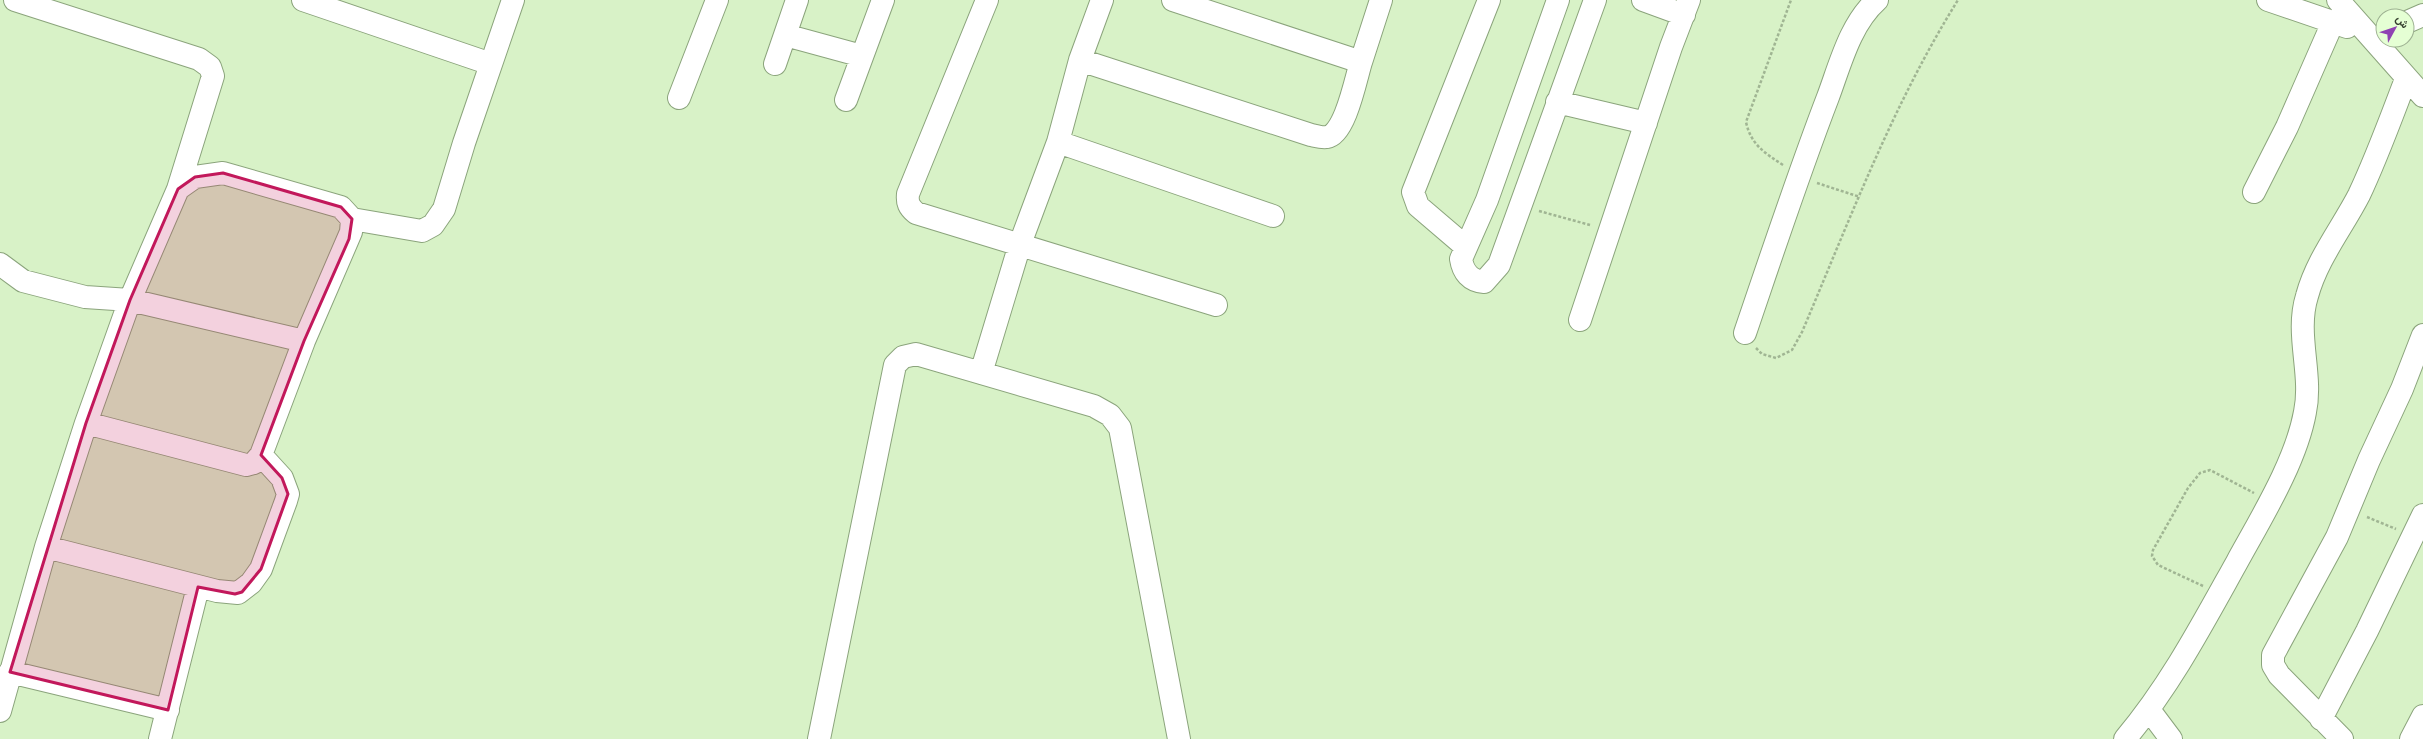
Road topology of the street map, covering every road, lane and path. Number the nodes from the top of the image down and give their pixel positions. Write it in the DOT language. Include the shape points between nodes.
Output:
graph roads {
  1 [pos="15,0"];
  2 [pos="303,0"];
  3 [pos="513,0"];
  4 [pos="717,0"];
  5 [pos="797,0"];
  6 [pos="883,0"];
  7 [pos="987,0"];
  8 [pos="1102,0"];
  9 [pos="1173,0"];
  10 [pos="1381,0"];
  11 [pos="1489,0"];
  12 [pos="1558,0"];
  13 [pos="1595,0"];
  14 [pos="1643,0"];
  15 [pos="1791,0"];
  16 [pos="1877,0"];
  17 [pos="1958,0"];
  18 [pos="2268,0"];
  19 [pos="2338,0"];
  20 [pos="1687,8"];
  21 [pos="2333,22"];
  22 [pos="2374,32"];
  23 [pos="785,35"];
  24 [pos="862,56"];
  25 [pos="1080,60"];
  26 [pos="1361,62"];
  27 [pos="491,64"];
  28 [pos="775,64"];
  29 [pos="2406,79"];
  30 [pos="2423,96"];
  31 [pos="679,98"];
  32 [pos="846,100"];
  33 [pos="1557,102"];
  34 [pos="1646,123"];
  35 [pos="1058,142"];
  36 [pos="1798,176"];
  37 [pos="178,189"];
  38 [pos="2254,192"];
  39 [pos="1860,197"];
  40 [pos="1520,206"];
  41 [pos="1273,216"];
  42 [pos="352,219"];
  43 [pos="1610,230"];
  44 [pos="1020,244"];
  45 [pos="1466,248"];
  46 [pos="0,264"];
  47 [pos="130,300"];
  48 [pos="1216,305"];
  49 [pos="1580,320"];
  50 [pos="1745,333"];
  51 [pos="2423,335"];
  52 [pos="304,341"];
  53 [pos="980,373"];
  54 [pos="86,423"];
  55 [pos="261,455"];
  56 [pos="2270,502"];
  57 [pos="2348,509"];
  58 [pos="2423,515"];
  59 [pos="2413,537"];
  60 [pos="46,547"];
  61 [pos="198,587"];
  62 [pos="2220,593"];
  63 [pos="10,672"];
  64 [pos="168,710"];
  65 [pos="0,711"];
  66 [pos="2150,711"];
  67 [pos="2423,716"];
  68 [pos="2321,719"];
  69 [pos="160,739"];
  70 [pos="819,739"];
  71 [pos="1179,739"];
  72 [pos="2126,739"];
  73 [pos="2171,739"];
  74 [pos="2342,739"];
  75 [pos="2411,739"];
  1 -- 37 [label="street" via="199,59 210,67 214,76"];
  2 -- 27 [label="street"];
  3 -- 27 [label="street"];
  4 -- 31 [label="street"];
  5 -- 23 [label="street"];
  6 -- 24 [label="street"];
  7 -- 44 [label="street" via="908,194 908,201 916,213"];
  8 -- 25 [label="street"];
  9 -- 26 [label="street"];
  10 -- 26 [label="street"];
  11 -- 45 [label="street" via="1413,192 1418,206"];
  12 -- 45 [label="street" via="1487,200"];
  13 -- 33 [label="street"];
  14 -- 20 [label="street"];
  15 -- 36 [label="path" via="1746,122 1748,133 1758,148"];
  16 -- 36 [label="street" via="1858,22"];
  17 -- 39 [label="path" via="1940,28 1890,124"];
  18 -- 21 [label="street"];
  19 -- 22 [label="street"];
  20 -- 34 [label="street"];
  21 -- 22 [label="street"];
  21 -- 38 [label="street"];
  22 -- 29 [label="street"];
  23 -- 24 [label="street"];
  23 -- 28 [label="street"];
  24 -- 32 [label="street"];
  25 -- 26 [label="street" via="1311,135 1327,137 1337,132 1345,115"];
  25 -- 35 [label="street"];
  27 -- 42 [label="street" via="444,209 437,221 422,231"];
  29 -- 30 [label="street"];
  29 -- 56 [label="street" via="2375,160 2306,297 2302,324 2308,377 2305,412 2292,453"];
  33 -- 34 [label="street"];
  33 -- 40 [label="street"];
  34 -- 43 [label="street"];
  35 -- 41 [label="street"];
  35 -- 44 [label="street"];
  36 -- 39 [label="path"];
  36 -- 50 [label="street"];
  37 -- 42 [label="street" via="195,177 223,173 341,207"];
  37 -- 47 [label="street"];
  39 -- 50 [label="path" via="1792,350 1776,358 1762,354"];
  40 -- 43 [label="path"];
  40 -- 45 [label="street" via="1499,266 1484,282 1472,279 1462,268 1461,259"];
  42 -- 52 [label="street" via="349,239"];
  43 -- 49 [label="street"];
  44 -- 48 [label="street"];
  44 -- 53 [label="street"];
  46 -- 47 [label="street" via="23,281 85,297"];
  47 -- 52 [label="street"];
  47 -- 54 [label="street"];
  51 -- 57 [label="street" via="2400,395"];
  52 -- 55 [label="street"];
  53 -- 70 [label="street" via="916,354 903,357 894,365"];
  53 -- 71 [label="street" via="1094,406 1110,415 1120,428"];
  54 -- 55 [label="street" via="246,465 252,464"];
  54 -- 60 [label="street"];
  55 -- 61 [label="street" via="282,478 288,494 261,569 251,583 238,593"];
  56 -- 62 [label="street"];
  56 -- 62 [label="path" via="2210,470 2204,471 2188,488 2153,550 2152,556 2158,565"];
  57 -- 59 [label="path"];
  57 -- 68 [label="street" via="2324,564 2273,655 2273,665 2279,675"];
  58 -- 59 [label="street"];
  59 -- 68 [label="street"];
  60 -- 61 [label="street"];
  60 -- 63 [label="street"];
  61 -- 64 [label="street"];
  62 -- 66 [label="street"];
  63 -- 64 [label="street"];
  63 -- 65 [label="street"];
  64 -- 69 [label="street"];
  66 -- 72 [label="street"];
  66 -- 73 [label="street"];
  67 -- 75 [label="street"];
  68 -- 74 [label="street"];
}
